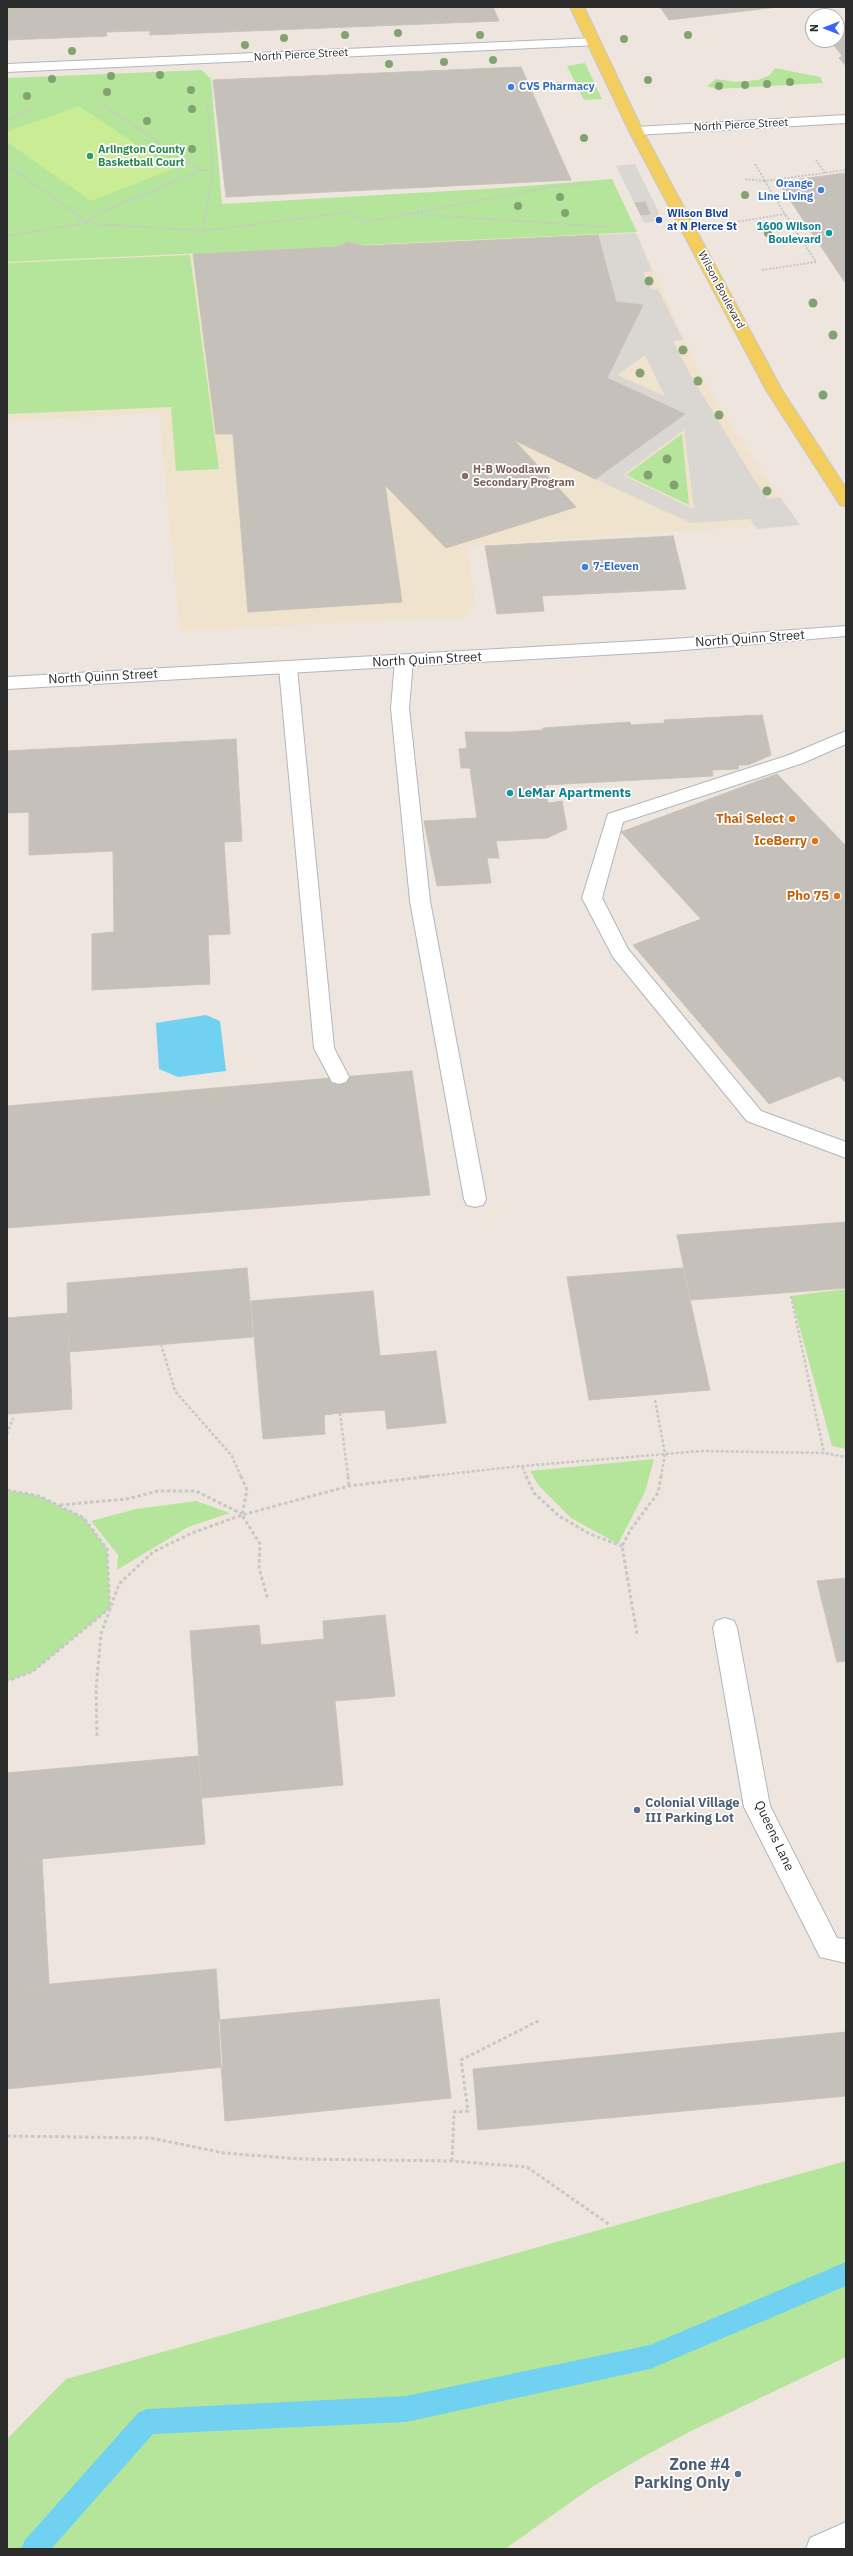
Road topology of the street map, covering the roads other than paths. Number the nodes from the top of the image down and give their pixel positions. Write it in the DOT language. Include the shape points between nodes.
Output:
graph roads {
  1 [pos="577,7"];
  2 [pos="594,42"];
  3 [pos="7,68"];
  4 [pos="846,119"];
  5 [pos="636,131"];
  6 [pos="846,501"];
  7 [pos="846,631"];
  8 [pos="404,661"];
  9 [pos="288,668"];
  10 [pos="7,683"];
  11 [pos="846,737"];
  12 [pos="339,1077"];
  13 [pos="846,1150"];
  14 [pos="475,1199"];
  15 [pos="725,1628"];
  16 [pos="846,1951"];
  17 [pos="846,2536"];
  18 [pos="821,2549"];
  1 -- 2 [label="main road, Wilson Boulevard"];
  2 -- 3 [label="street, North Pierce Street"];
  2 -- 5 [label="main road, Wilson Boulevard"];
  4 -- 5 [label="street, North Pierce Street"];
  5 -- 6 [label="main road, Wilson Boulevard" via="774,390"];
  7 -- 8 [label="street, North Quinn Street" via="673,645"];
  8 -- 9 [label="street, North Quinn Street"];
  8 -- 14 [label="street" via="400,708 420,901"];
  9 -- 10 [label="street, North Quinn Street"];
  9 -- 12 [label="street" via="324,1048"];
  11 -- 13 [label="street" via="796,759 615,818 592,898 620,952 754,1116"];
  15 -- 16 [label="street, Queens Lane" via="757,1807 829,1949"];
  17 -- 18 [label="street"];
}
